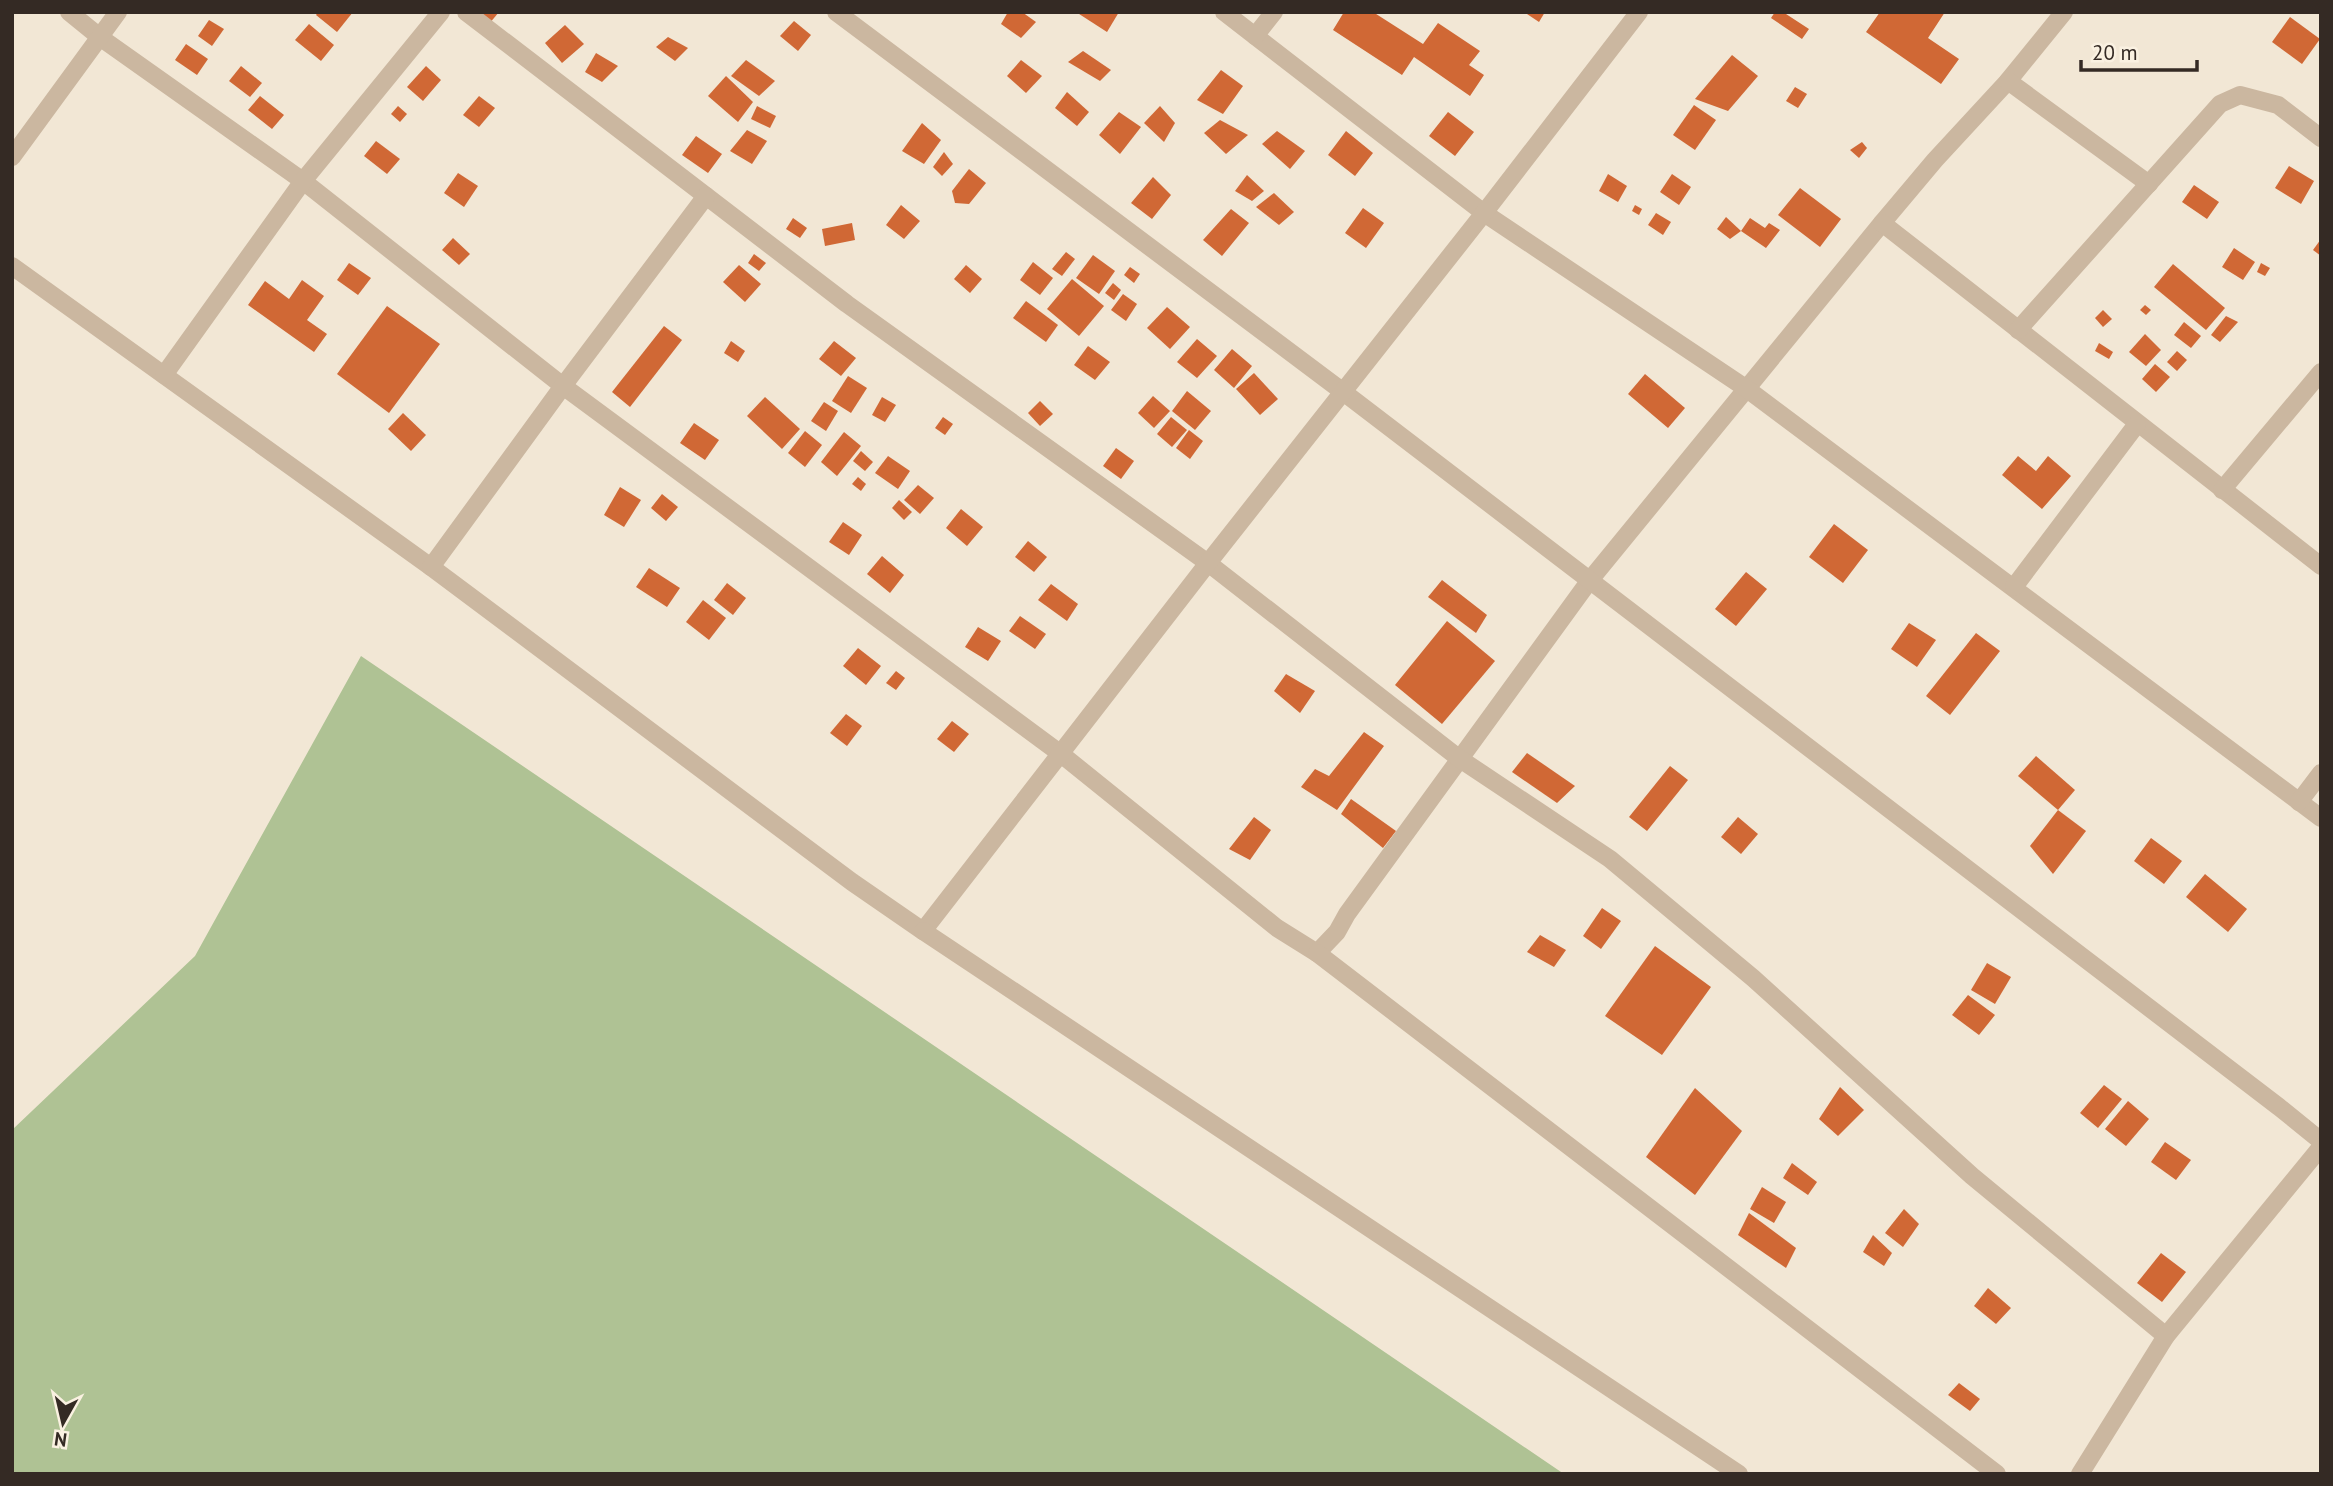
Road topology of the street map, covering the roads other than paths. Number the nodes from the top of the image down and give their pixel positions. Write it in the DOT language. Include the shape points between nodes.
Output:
graph roads {
  1 [pos="69,12"];
  2 [pos="118,12"];
  3 [pos="441,12"];
  4 [pos="467,12"];
  5 [pos="836,12"];
  6 [pos="1224,12"];
  7 [pos="1274,12"];
  8 [pos="1639,12"];
  9 [pos="2064,12"];
  10 [pos="1255,36"];
  11 [pos="101,37"];
  12 [pos="2008,81"];
  13 [pos="2321,138"];
  14 [pos="12,158"];
  15 [pos="303,181"];
  16 [pos="2149,184"];
  17 [pos="706,196"];
  18 [pos="1485,213"];
  19 [pos="1882,223"];
  20 [pos="12,266"];
  21 [pos="2018,330"];
  22 [pos="2321,372"];
  23 [pos="164,375"];
  24 [pos="563,386"];
  25 [pos="1747,389"];
  26 [pos="1342,391"];
  27 [pos="2137,424"];
  28 [pos="2222,490"];
  29 [pos="1208,563"];
  30 [pos="2321,566"];
  31 [pos="431,567"];
  32 [pos="1590,580"];
  33 [pos="2014,587"];
  34 [pos="1060,754"];
  35 [pos="1460,759"];
  36 [pos="2321,773"];
  37 [pos="2299,802"];
  38 [pos="2321,818"];
  39 [pos="923,931"];
  40 [pos="1317,953"];
  41 [pos="2321,1140"];
  42 [pos="2321,1147"];
  43 [pos="2166,1336"];
  44 [pos="1739,1474"];
  45 [pos="1997,1474"];
  46 [pos="2080,1474"];
  1 -- 11 [label="street"];
  2 -- 11 [label="street"];
  3 -- 15 [label="street"];
  4 -- 17 [label="street"];
  5 -- 26 [label="street"];
  6 -- 10 [label="street"];
  7 -- 10 [label="street"];
  8 -- 18 [label="street"];
  9 -- 12 [label="street"];
  10 -- 18 [label="street"];
  11 -- 14 [label="street"];
  11 -- 15 [label="street"];
  12 -- 16 [label="street"];
  12 -- 19 [label="street"];
  13 -- 16 [label="street" via="2278,105 2240,95 2220,104"];
  15 -- 23 [label="street"];
  15 -- 24 [label="street"];
  16 -- 21 [label="street"];
  17 -- 24 [label="street"];
  17 -- 29 [label="street" via="858,312"];
  18 -- 25 [label="street"];
  18 -- 26 [label="street"];
  19 -- 21 [label="street"];
  19 -- 25 [label="street"];
  20 -- 23 [label="street"];
  21 -- 27 [label="street"];
  22 -- 28 [label="street"];
  23 -- 31 [label="street"];
  24 -- 31 [label="street"];
  24 -- 34 [label="street"];
  25 -- 32 [label="street"];
  25 -- 33 [label="street"];
  26 -- 29 [label="street"];
  26 -- 32 [label="street"];
  27 -- 28 [label="street"];
  27 -- 33 [label="street"];
  28 -- 30 [label="street"];
  29 -- 34 [label="street"];
  29 -- 35 [label="street"];
  31 -- 39 [label="street"];
  32 -- 35 [label="street"];
  32 -- 41 [label="street"];
  33 -- 37 [label="street"];
  34 -- 39 [label="street"];
  34 -- 40 [label="street" via="1277,928"];
  35 -- 40 [label="street" via="1337,932"];
  35 -- 43 [label="street" via="1610,859 1753,978 1972,1176"];
  36 -- 37 [label="street"];
  37 -- 38 [label="street"];
  39 -- 44 [label="street"];
  40 -- 45 [label="street"];
  42 -- 43 [label="street"];
  43 -- 46 [label="street"];
}
